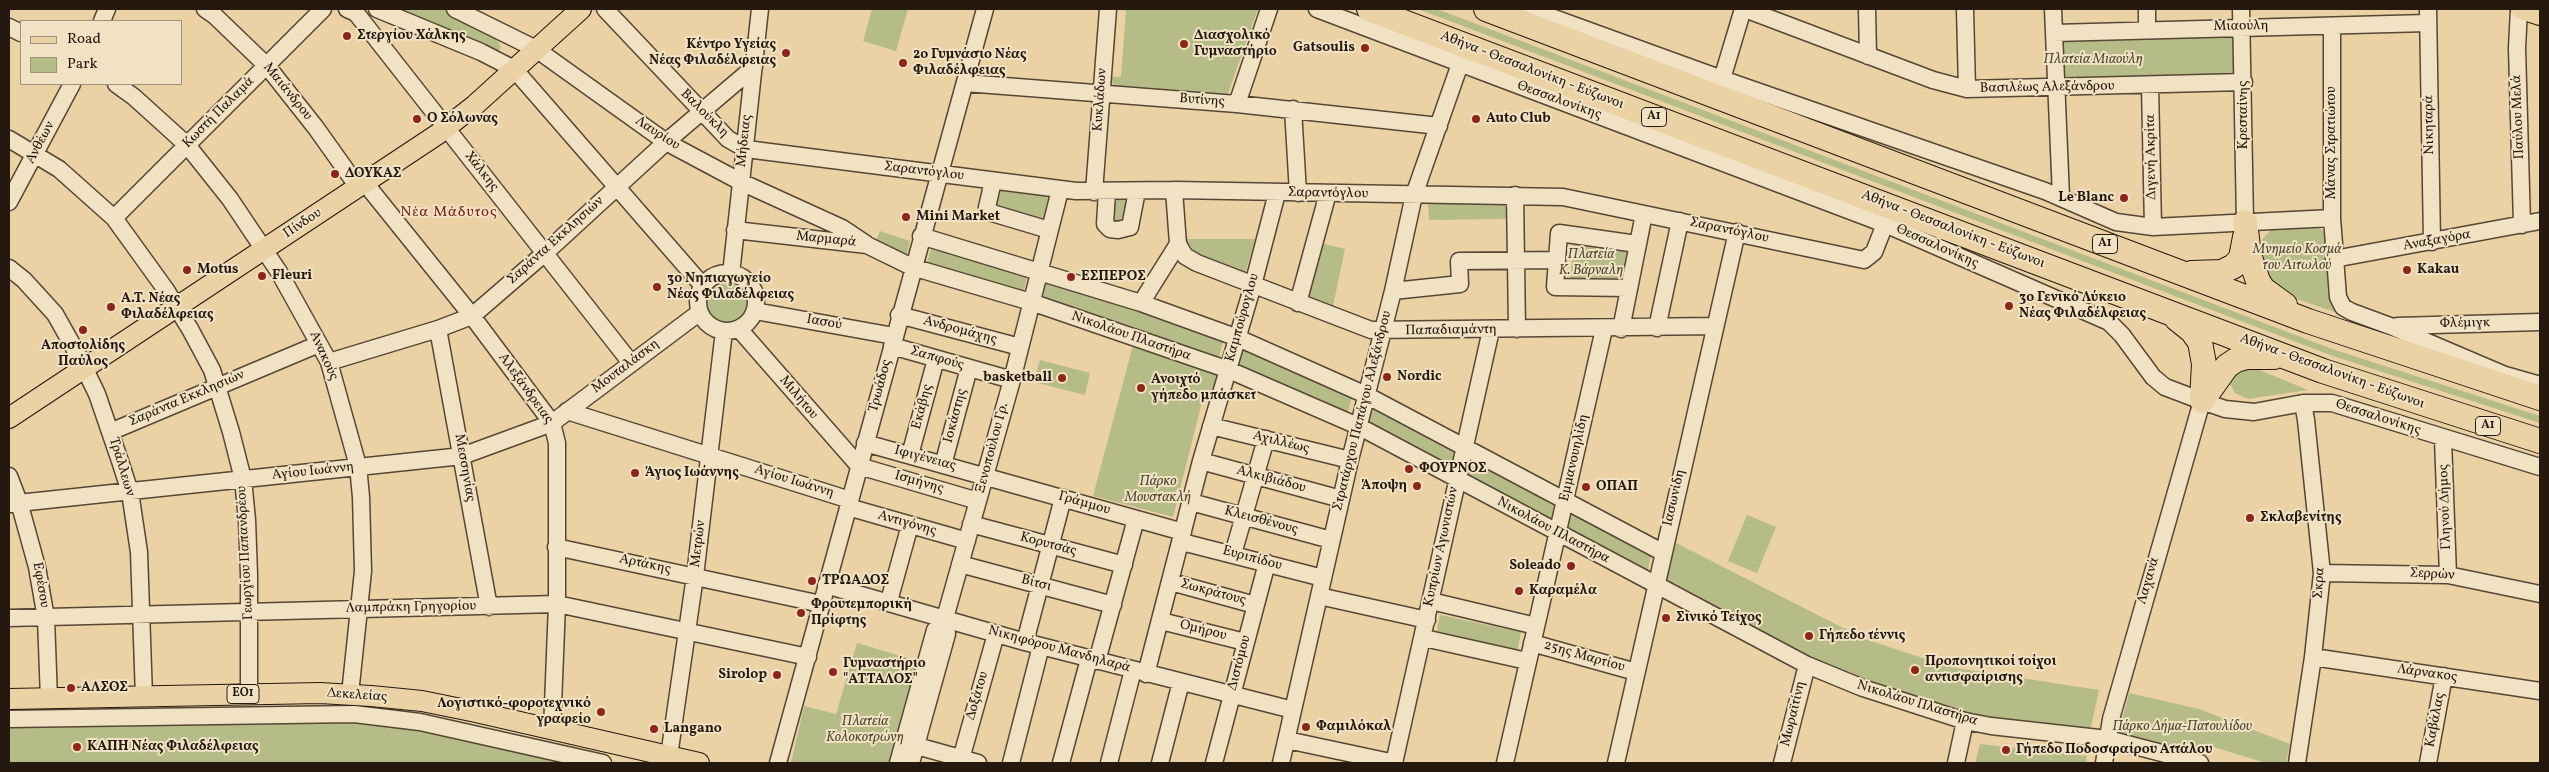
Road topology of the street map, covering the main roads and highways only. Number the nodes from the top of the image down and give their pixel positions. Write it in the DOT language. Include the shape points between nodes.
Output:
graph roads {
  1 [pos="581,9"];
  2 [pos="1369,9"];
  3 [pos="1486,9"];
  4 [pos="2520,9"];
  5 [pos="2540,15"];
  6 [pos="2182,273"];
  7 [pos="2164,311"];
  8 [pos="2308,321"];
  9 [pos="2291,359"];
  10 [pos="2540,398"];
  11 [pos="9,418"];
  12 [pos="2540,442"];
  13 [pos="9,700"];
  14 [pos="699,763"];
  1 -- 11 [label="main road, Πίνδου" via="447,128"];
  2 -- 7 [label="highway, Αθήνα - Θεσσαλονίκη - Εύζωνοι / Α1"];
  3 -- 6 [label="highway, Α1"];
  4 -- 5 [label="main road"];
  6 -- 8 [label="highway, Α1"];
  6 -- 8 [label="highway" via="2222,272 2241,258 2245,229 2253,270 2263,290"];
  7 -- 9 [label="highway, Αθήνα - Θεσσαλονίκη - Εύζωνοι / Α1"];
  7 -- 9 [label="highway" via="2192,331 2200,342 2204,364 2202,402 2236,360 2260,356"];
  8 -- 10 [label="highway, Α1"];
  9 -- 12 [label="highway, Αθήνα - Θεσσαλονίκη - Εύζωνοι / Α1"];
  13 -- 14 [label="main road, Δεκελείας / ΕΟ1" via="350,694 422,701"];
}
